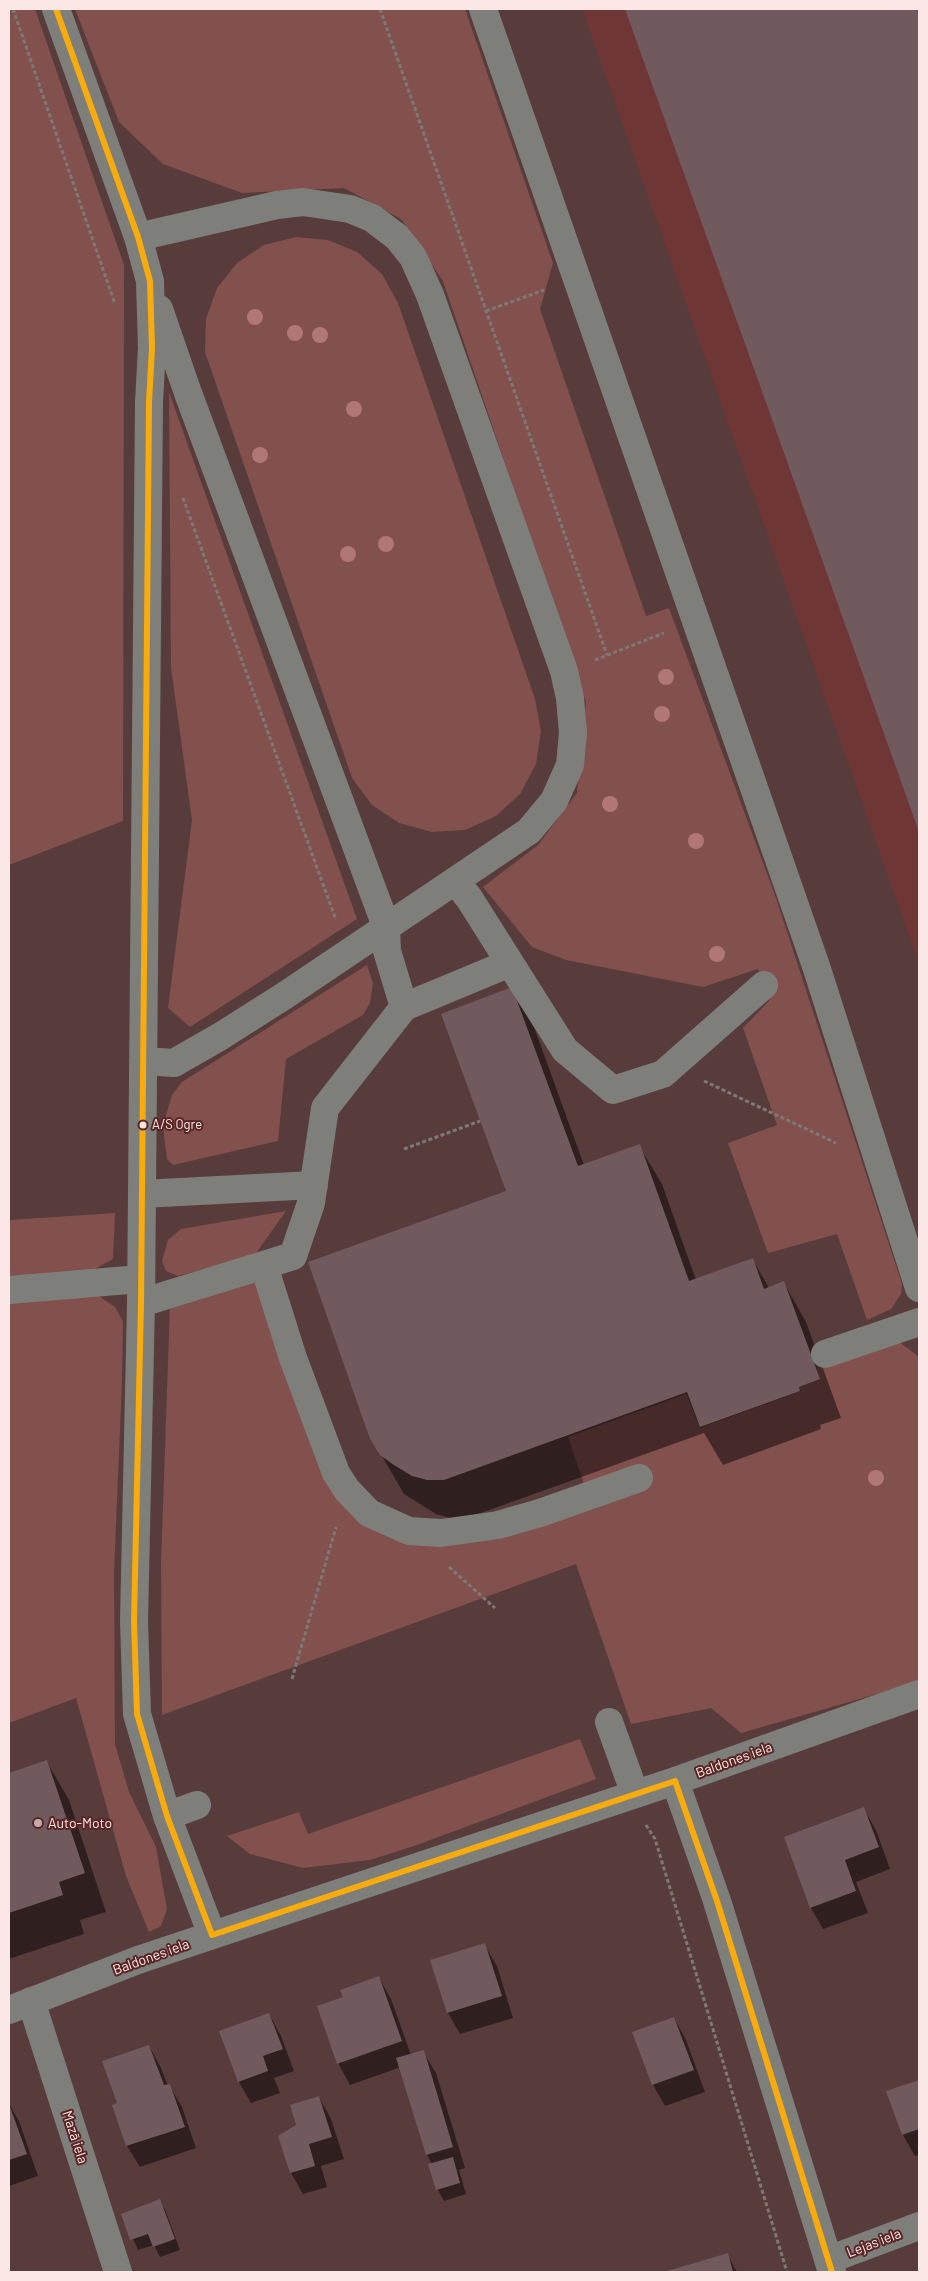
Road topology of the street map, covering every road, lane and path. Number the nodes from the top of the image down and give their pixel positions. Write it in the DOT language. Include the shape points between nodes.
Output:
graph roads {
  1 [pos="13,9"];
  2 [pos="56,9"];
  3 [pos="380,9"];
  4 [pos="483,9"];
  5 [pos="138,237"];
  6 [pos="150,281"];
  7 [pos="534,294"];
  8 [pos="117,309"];
  9 [pos="486,311"];
  10 [pos="183,496"];
  11 [pos="652,639"];
  12 [pos="607,656"];
  13 [pos="564,671"];
  14 [pos="455,881"];
  15 [pos="386,926"];
  16 [pos="348,953"];
  17 [pos="510,963"];
  18 [pos="764,985"];
  19 [pos="404,1007"];
  20 [pos="144,1062"];
  21 [pos="677,1062"];
  22 [pos="480,1121"];
  23 [pos="404,1149"];
  24 [pos="878,1163"];
  25 [pos="314,1185"];
  26 [pos="142,1194"];
  27 [pos="264,1266"];
  28 [pos="919,1288"];
  29 [pos="9,1290"];
  30 [pos="141,1291"];
  31 [pos="919,1322"];
  32 [pos="825,1354"];
  33 [pos="639,1478"];
  34 [pos="347,1490"];
  35 [pos="409,1531"];
  36 [pos="495,1608"];
  37 [pos="292,1679"];
  38 [pos="919,1694"];
  39 [pos="609,1722"];
  40 [pos="675,1781"];
  41 [pos="631,1796"];
  42 [pos="197,1805"];
  43 [pos="167,1816"];
  44 [pos="212,1935"];
  45 [pos="20,2006"];
  46 [pos="919,2226"];
  47 [pos="830,2266"];
  48 [pos="118,2272"];
  49 [pos="787,2272"];
  1 -- 8 [label="path"];
  2 -- 5 [label="street"];
  3 -- 9 [label="path"];
  4 -- 24 [label="street" via="816,966"];
  5 -- 6 [label="street"];
  5 -- 13 [label="street" via="276,205 303,202 350,209 372,218 397,237 413,257 430,294"];
  6 -- 15 [label="street" via="188,393"];
  6 -- 20 [label="street" via="152,348"];
  7 -- 9 [label="path"];
  9 -- 12 [label="path"];
  10 -- 16 [label="path"];
  11 -- 12 [label="path"];
  12 -- 13 [label="path"];
  13 -- 14 [label="street" via="573,733 570,765 554,801 529,831"];
  14 -- 15 [label="street"];
  14 -- 17 [label="street"];
  15 -- 16 [label="street"];
  15 -- 19 [label="street" via="386,951"];
  16 -- 20 [label="street" via="174,1063"];
  17 -- 19 [label="street"];
  17 -- 21 [label="street" via="565,1050 613,1090 663,1074"];
  18 -- 21 [label="street"];
  19 -- 25 [label="street" via="325,1108"];
  20 -- 26 [label="street"];
  21 -- 24 [label="path" via="708,1084"];
  22 -- 23 [label="path"];
  24 -- 28 [label="street"];
  25 -- 26 [label="street"];
  25 -- 27 [label="street" via="294,1256"];
  26 -- 30 [label="street"];
  27 -- 30 [label="street"];
  27 -- 34 [label="street" via="315,1421"];
  29 -- 30 [label="street"];
  30 -- 43 [label="street" via="134,1621 137,1714"];
  31 -- 32 [label="street"];
  33 -- 35 [label="street" via="498,1525 441,1533"];
  34 -- 35 [label="street" via="369,1513"];
  34 -- 37 [label="path"];
  35 -- 36 [label="path"];
  38 -- 40 [label="street, Baldones iela"];
  39 -- 41 [label="street"];
  40 -- 41 [label="street, Baldones iela"];
  40 -- 47 [label="street" via="717,1901"];
  41 -- 44 [label="street, Baldones iela"];
  41 -- 49 [label="path" via="655,1839"];
  42 -- 43 [label="street"];
  43 -- 44 [label="street"];
  44 -- 45 [label="street, Baldones iela"];
  45 -- 48 [label="street, Mazā iela"];
  46 -- 47 [label="street, Lejas iela"];
}
